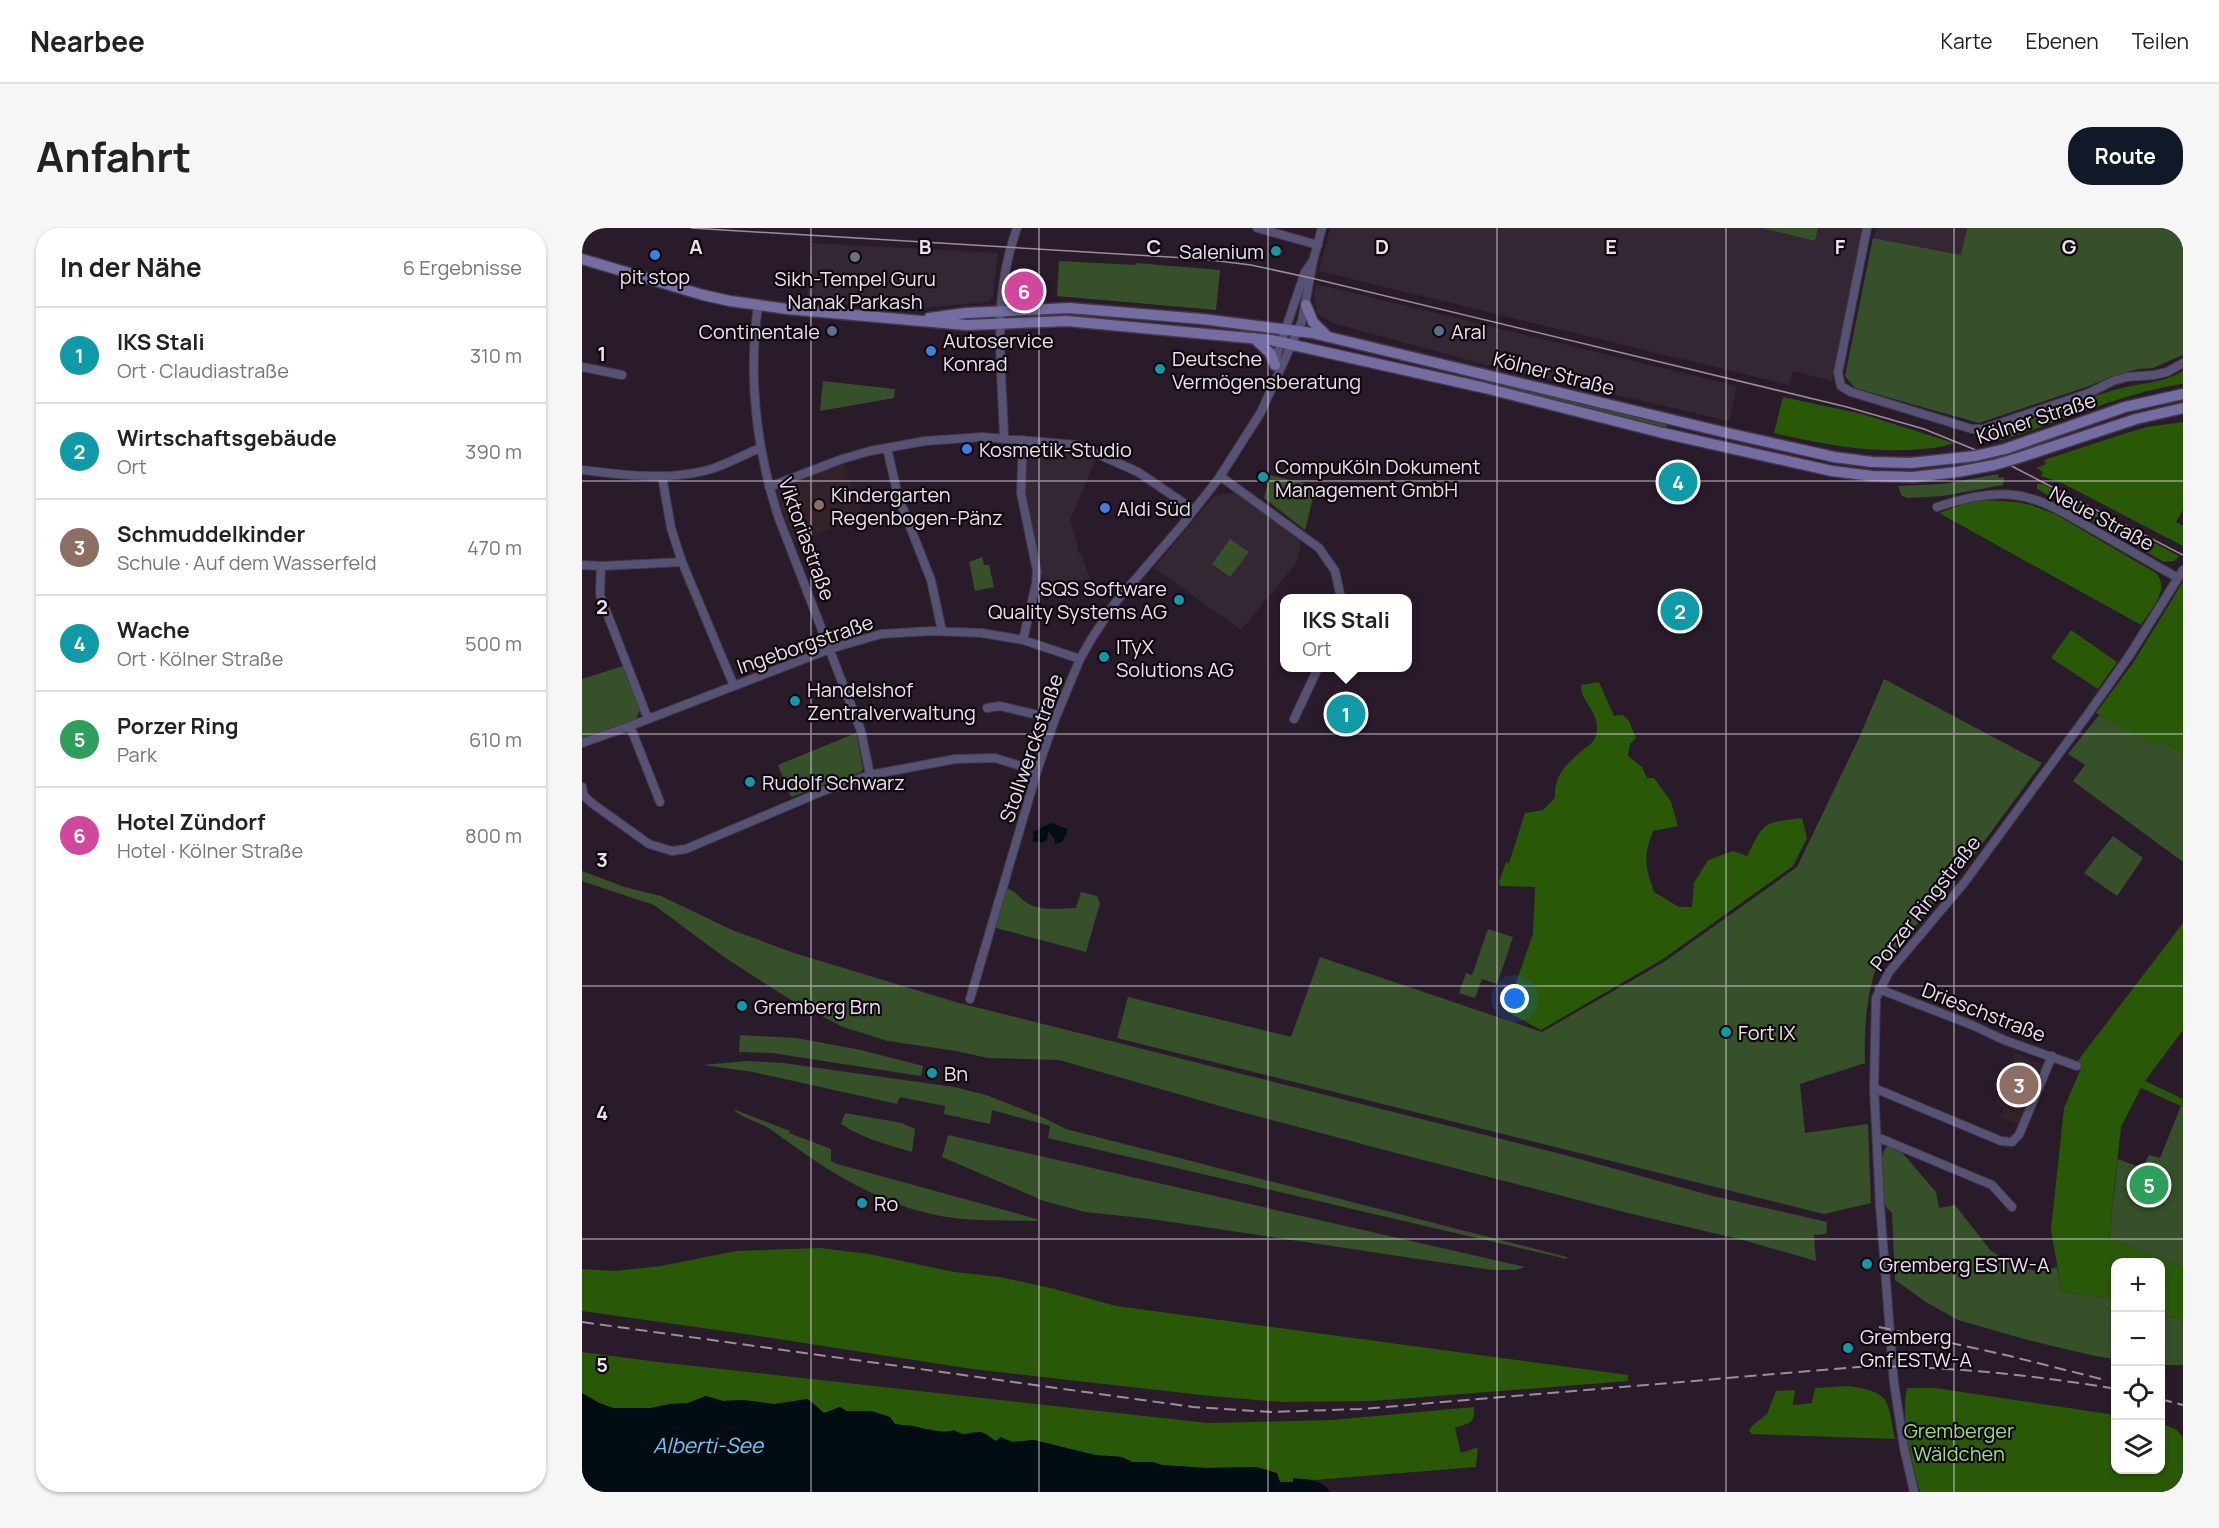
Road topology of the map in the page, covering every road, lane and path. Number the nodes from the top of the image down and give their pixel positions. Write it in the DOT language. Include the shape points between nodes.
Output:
graph roads {
  1 [pos="1017,228"];
  2 [pos="1257,228"];
  3 [pos="1322,228"];
  4 [pos="1867,228"];
  5 [pos="1318,244"];
  6 [pos="582,259"];
  7 [pos="1313,261"];
  8 [pos="1306,305"];
  9 [pos="758,306"];
  10 [pos="1000,311"];
  11 [pos="908,320"];
  12 [pos="999,324"];
  13 [pos="1285,329"];
  14 [pos="1298,330"];
  15 [pos="1329,337"];
  16 [pos="1254,338"];
  17 [pos="1286,343"];
  18 [pos="2183,363"];
  19 [pos="1275,365"];
  20 [pos="582,367"];
  21 [pos="1481,373"];
  22 [pos="622,375"];
  23 [pos="1273,385"];
  24 [pos="1478,387"];
  25 [pos="2183,394"];
  26 [pos="2183,408"];
  27 [pos="1004,439"];
  28 [pos="1023,440"];
  29 [pos="760,448"];
  30 [pos="887,448"];
  31 [pos="582,470"];
  32 [pos="662,476"];
  33 [pos="1220,476"];
  34 [pos="769,487"];
  35 [pos="1937,507"];
  36 [pos="1194,510"];
  37 [pos="682,562"];
  38 [pos="582,565"];
  39 [pos="601,566"];
  40 [pos="2183,570"];
  41 [pos="2178,578"];
  42 [pos="1341,594"];
  43 [pos="942,631"];
  44 [pos="1023,640"];
  45 [pos="830,649"];
  46 [pos="1080,659"];
  47 [pos="1316,672"];
  48 [pos="734,686"];
  49 [pos="987,708"];
  50 [pos="648,719"];
  51 [pos="1054,719"];
  52 [pos="1294,719"];
  53 [pos="630,726"];
  54 [pos="582,743"];
  55 [pos="1038,771"];
  56 [pos="870,775"];
  57 [pos="582,787"];
  58 [pos="660,801"];
  59 [pos="1879,989"];
  60 [pos="970,999"];
  61 [pos="2052,1056"];
  62 [pos="2077,1066"];
  63 [pos="1874,1088"];
  64 [pos="1877,1137"];
  65 [pos="2012,1207"];
  66 [pos="1914,1492"];
  1 -- 10 [label="street" via="1005,271"];
  2 -- 5 [label="street"];
  3 -- 5 [label="street"];
  4 -- 18 [label="street" via="1838,373 1841,386 1851,392 1983,429 2127,376 2161,374"];
  5 -- 7 [label="street"];
  6 -- 9 [label="main road, Kölner Straße" via="703,295"];
  7 -- 8 [label="street, Stollwerckstraße"];
  7 -- 13 [label="street, Stollwerckstraße" via="1305,272"];
  8 -- 14 [label="street, Stollwerckstraße"];
  8 -- 15 [label="main road" via="1313,322"];
  9 -- 11 [label="main road, Kölner Straße"];
  9 -- 29 [label="street, Viktoriastraße" via="753,376"];
  10 -- 11 [label="main road, Kölner Straße"];
  10 -- 12 [label="street"];
  10 -- 13 [label="main road, Kölner Straße" via="1101,309"];
  11 -- 12 [label="main road, Kölner Straße"];
  12 -- 16 [label="main road, Kölner Straße" via="1067,321"];
  12 -- 27 [label="street"];
  13 -- 14 [label="main road, Kölner Straße"];
  13 -- 17 [label="street, Stollwerckstraße"];
  14 -- 15 [label="main road, Kölner Straße"];
  14 -- 17 [label="street, Stollwerckstraße"];
  15 -- 21 [label="main road, Kölner Straße"];
  16 -- 17 [label="main road, Kölner Straße"];
  16 -- 19 [label="main road" via="1268,351"];
  17 -- 19 [label="street, Stollwerckstraße"];
  17 -- 23 [label="street, Stollwerckstraße"];
  17 -- 24 [label="main road, Kölner Straße"];
  19 -- 23 [label="street, Stollwerckstraße"];
  20 -- 22 [label="street"];
  21 -- 24 [label="main road"];
  21 -- 25 [label="main road, Kölner Straße, bridge" via="1841,458 1911,463 2005,449 2125,407"];
  23 -- 33 [label="street, Stollwerckstraße" via="1261,412"];
  24 -- 26 [label="main road, Kölner Straße, bridge" via="1663,433 1832,471 1872,476 1913,477 1994,465 2136,419"];
  27 -- 28 [label="street"];
  27 -- 30 [label="street" via="952,439"];
  28 -- 36 [label="street" via="1077,445 1138,472"];
  28 -- 44 [label="street" via="1021,493 1037,571"];
  29 -- 32 [label="street" via="708,470"];
  29 -- 34 [label="street, Viktoriastraße"];
  30 -- 34 [label="street" via="842,459"];
  30 -- 43 [label="street" via="898,496 931,580"];
  31 -- 32 [label="street" via="633,477"];
  32 -- 37 [label="street" via="671,528"];
  33 -- 36 [label="street, Stollwerckstraße"];
  33 -- 42 [label="street" via="1319,548 1335,571"];
  34 -- 45 [label="street, Viktoriastraße"];
  35 -- 41 [label="street, Neue Straße" via="1991,494 2035,500"];
  36 -- 46 [label="street, Stollwerckstraße" via="1115,603"];
  37 -- 39 [label="street"];
  37 -- 48 [label="street"];
  38 -- 39 [label="street"];
  39 -- 50 [label="street" via="600,595"];
  40 -- 41 [label="street, Porzer Ringstraße"];
  41 -- 59 [label="street, Porzer Ringstraße" via="2088,714 1979,863"];
  43 -- 44 [label="street, Ingeborgstraße"];
  43 -- 45 [label="street, Ingeborgstraße" via="881,634"];
  44 -- 46 [label="street, Ingeborgstraße"];
  45 -- 48 [label="street, Ingeborgstraße"];
  45 -- 56 [label="street, Viktoriastraße" via="861,731"];
  46 -- 51 [label="street, Stollwerckstraße"];
  47 -- 52 [label="street"];
  48 -- 50 [label="street, Ingeborgstraße"];
  49 -- 51 [label="street" via="1000,706"];
  50 -- 53 [label="street, Ingeborgstraße"];
  51 -- 55 [label="street, Stollwerckstraße"];
  53 -- 54 [label="street, Ingeborgstraße"];
  53 -- 58 [label="street"];
  55 -- 56 [label="street" via="995,758 955,759"];
  55 -- 60 [label="street, Stollwerckstraße"];
  56 -- 57 [label="street" via="686,849 672,851 649,844 593,804 584,796"];
  59 -- 61 [label="street, Drieschstraße"];
  59 -- 63 [label="street, Porzer Ringstraße" via="1874,1012"];
  61 -- 62 [label="street, Drieschstraße"];
  61 -- 63 [label="street" via="2019,1136 2012,1142 2001,1141"];
  63 -- 64 [label="street, Porzer Ringstraße"];
  64 -- 65 [label="street" via="1992,1185"];
  64 -- 66 [label="street, Porzer Ringstraße" via="1893,1376"];
}
